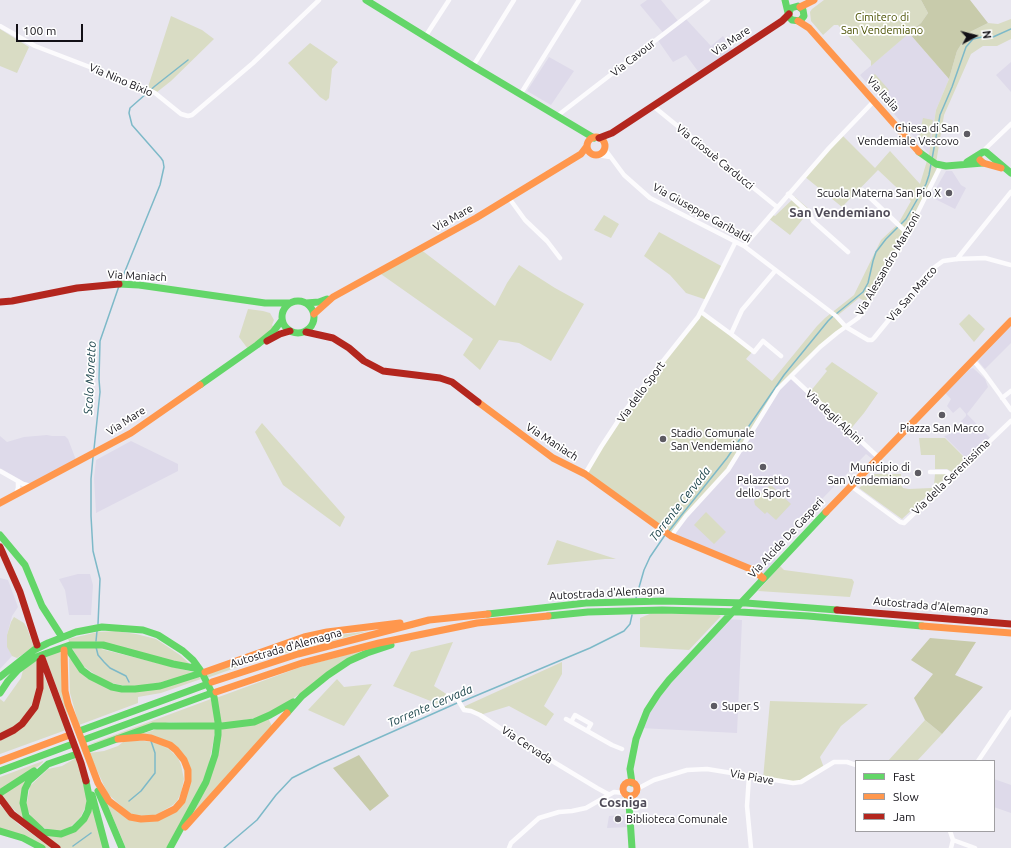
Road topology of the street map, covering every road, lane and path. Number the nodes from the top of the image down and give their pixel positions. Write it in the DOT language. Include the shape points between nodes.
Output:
graph roads {
  1 [pos="319,0"];
  2 [pos="366,0"];
  3 [pos="449,0"];
  4 [pos="514,0"];
  5 [pos="579,0"];
  6 [pos="708,0"];
  7 [pos="787,0"];
  8 [pos="812,1"];
  9 [pos="801,10"];
  10 [pos="792,17"];
  11 [pos="0,26"];
  12 [pos="809,28"];
  13 [pos="425,37"];
  14 [pos="473,66"];
  15 [pos="520,95"];
  16 [pos="874,101"];
  17 [pos="653,106"];
  18 [pos="557,116"];
  19 [pos="1011,124"];
  20 [pos="596,143"];
  21 [pos="991,144"];
  22 [pos="581,154"];
  23 [pos="595,154"];
  24 [pos="983,154"];
  25 [pos="610,157"];
  26 [pos="984,163"];
  27 [pos="941,165"];
  28 [pos="961,165"];
  29 [pos="1008,172"];
  30 [pos="862,190"];
  31 [pos="1011,192"];
  32 [pos="788,194"];
  33 [pos="509,198"];
  34 [pos="777,207"];
  35 [pos="906,232"];
  36 [pos="735,243"];
  37 [pos="744,246"];
  38 [pos="848,252"];
  39 [pos="560,258"];
  40 [pos="957,259"];
  41 [pos="1011,265"];
  42 [pos="775,271"];
  43 [pos="333,297"];
  44 [pos="4,302"];
  45 [pos="265,303"];
  46 [pos="290,303"];
  47 [pos="306,303"];
  48 [pos="0,306"];
  49 [pos="701,312"];
  50 [pos="314,317"];
  51 [pos="282,318"];
  52 [pos="1011,321"];
  53 [pos="846,327"];
  54 [pos="290,331"];
  55 [pos="306,332"];
  56 [pos="731,334"];
  57 [pos="328,336"];
  58 [pos="258,345"];
  59 [pos="781,356"];
  60 [pos="973,360"];
  61 [pos="791,376"];
  62 [pos="1011,391"];
  63 [pos="1002,398"];
  64 [pos="1011,410"];
  65 [pos="1011,421"];
  66 [pos="878,457"];
  67 [pos="0,471"];
  68 [pos="930,472"];
  69 [pos="585,474"];
  70 [pos="953,476"];
  71 [pos="18,480"];
  72 [pos="31,486"];
  73 [pos="851,486"];
  74 [pos="16,494"];
  75 [pos="0,503"];
  76 [pos="667,534"];
  77 [pos="0,535"];
  78 [pos="0,547"];
  79 [pos="763,578"];
  80 [pos="429,620"];
  81 [pos="1011,624"];
  82 [pos="431,633"];
  83 [pos="1011,633"];
  84 [pos="64,643"];
  85 [pos="37,645"];
  86 [pos="194,668"];
  87 [pos="204,669"];
  88 [pos="198,674"];
  89 [pos="0,676"];
  90 [pos="0,693"];
  91 [pos="448,695"];
  92 [pos="302,696"];
  93 [pos="1011,712"];
  94 [pos="69,718"];
  95 [pos="566,719"];
  96 [pos="571,722"];
  97 [pos="82,730"];
  98 [pos="587,731"];
  99 [pos="67,736"];
  100 [pos="0,737"];
  101 [pos="86,739"];
  102 [pos="118,740"];
  103 [pos="70,745"];
  104 [pos="622,749"];
  105 [pos="82,756"];
  106 [pos="979,760"];
  107 [pos="0,761"];
  108 [pos="48,764"];
  109 [pos="855,765"];
  110 [pos="0,771"];
  111 [pos="749,776"];
  112 [pos="628,789"];
  113 [pos="0,793"];
  114 [pos="608,794"];
  115 [pos="0,798"];
  116 [pos="0,831"];
  117 [pos="950,832"];
  118 [pos="175,839"];
  119 [pos="953,840"];
  120 [pos="42,848"];
  121 [pos="57,848"];
  122 [pos="106,848"];
  123 [pos="122,848"];
  124 [pos="170,848"];
  125 [pos="509,848"];
  126 [pos="632,848"];
  127 [pos="751,848"];
  128 [pos="951,848"];
  129 [pos="976,848"];
  1 -- 11 [label="street, Via Nino Bixio" via="253,63 192,115 186,116 147,89 35,46"];
  2 -- 13 [label="main road, Via Giuseppe Garibaldi"];
  3 -- 13 [label="street"];
  4 -- 14 [label="street"];
  5 -- 15 [label="street"];
  6 -- 18 [label="street, Via Cavour"];
  7 -- 9 [label="main road"];
  7 -- 10 [label="main road"];
  8 -- 9 [label="main road"];
  9 -- 10 [label="main road" via="801,19"];
  9 -- 10 [label="main road" via="791,8"];
  9 -- 12 [label="main road, Via Italia"];
  10 -- 12 [label="main road, Via Italia"];
  10 -- 17 [label="main road, Via Mare" via="782,21"];
  12 -- 16 [label="main road, Via Italia"];
  13 -- 14 [label="main road, Via Giuseppe Garibaldi"];
  14 -- 15 [label="main road, Via Giuseppe Garibaldi"];
  15 -- 18 [label="main road, Via Giuseppe Garibaldi"];
  16 -- 27 [label="main road, Via Italia" via="921,154"];
  16 -- 32 [label="street"];
  17 -- 20 [label="main road, Via Mare"];
  17 -- 34 [label="street, Via Giosuè Carducci"];
  18 -- 20 [label="main road, Via Giuseppe Garibaldi" via="584,132"];
  19 -- 21 [label="street"];
  20 -- 22 [label="main road, Via Mare"];
  20 -- 23 [label="main road"];
  20 -- 23 [label="main road, Via Mare" via="602,152"];
  20 -- 25 [label="street, Via Giuseppe Garibaldi"];
  21 -- 24 [label="street"];
  21 -- 24 [label="street"];
  22 -- 23 [label="main road, Via Mare"];
  22 -- 33 [label="main road, Via Mare"];
  23 -- 25 [label="street"];
  24 -- 26 [label="main road" via="979,159"];
  24 -- 28 [label="main road"];
  24 -- 29 [label="main road"];
  25 -- 36 [label="street, Via Giuseppe Garibaldi" via="624,175 650,198"];
  26 -- 28 [label="main road"];
  26 -- 29 [label="main road"];
  27 -- 28 [label="main road"];
  27 -- 35 [label="street, Via Alessandro Manzoni"];
  30 -- 35 [label="street"];
  31 -- 40 [label="street"];
  32 -- 34 [label="street"];
  32 -- 38 [label="street" via="810,214 813,221"];
  33 -- 39 [label="street" via="525,220"];
  33 -- 43 [label="main road, Via Mare"];
  34 -- 37 [label="street"];
  35 -- 53 [label="street, Via Alessandro Manzoni" via="862,313"];
  36 -- 37 [label="street, Via Giuseppe Garibaldi"];
  36 -- 49 [label="street, Via dello Sport"];
  37 -- 42 [label="street, Via Giuseppe Garibaldi"];
  40 -- 41 [label="street, Via San Marco" via="986,258"];
  40 -- 53 [label="street, Via San Marco" via="943,261 928,272 872,340"];
  42 -- 53 [label="street, Via Giuseppe Garibaldi" via="838,318"];
  42 -- 56 [label="street" via="742,310"];
  43 -- 47 [label="main road, Via Mare"];
  43 -- 50 [label="main road, Via Mare"];
  44 -- 45 [label="main road, Via Maniach" via="77,288 127,284"];
  44 -- 48 [label="street, Via Maniach"];
  45 -- 46 [label="main road, Via Maniach"];
  45 -- 51 [label="main road, Via Maniach" via="275,309"];
  46 -- 47 [label="main road, Via Mare"];
  46 -- 51 [label="main road" via="285,307"];
  47 -- 50 [label="main road" via="311,307"];
  49 -- 56 [label="street"];
  49 -- 69 [label="street, Via dello Sport" via="624,412"];
  50 -- 55 [label="main road, Via Mare" via="312,326"];
  50 -- 57 [label="main road, Via Maniach" via="318,328"];
  51 -- 54 [label="main road"];
  51 -- 58 [label="main road"];
  52 -- 60 [label="main road, Via Alcide De Gasperi"];
  53 -- 61 [label="street, Via Alessandro Manzoni" via="820,347"];
  54 -- 55 [label="main road" via="297,334"];
  54 -- 58 [label="main road"];
  55 -- 57 [label="main road, Via Maniach"];
  56 -- 59 [label="street" via="754,352 763,341"];
  57 -- 69 [label="main road, Via Maniach" via="342,343 368,364 383,371 440,378 452,382 553,458"];
  58 -- 72 [label="main road, Via Mare" via="131,433"];
  60 -- 63 [label="street"];
  60 -- 66 [label="main road, Via Alcide De Gasperi"];
  61 -- 66 [label="street, Via degli Alpini"];
  61 -- 76 [label="street, Via Alessandro Manzoni" via="778,389 728,470"];
  62 -- 63 [label="street"];
  63 -- 64 [label="street"];
  65 -- 70 [label="street, Via della Serenissima"];
  66 -- 73 [label="main road, Via Alcide De Gasperi"];
  67 -- 71 [label="street"];
  68 -- 70 [label="street" via="947,472"];
  69 -- 76 [label="main road, Via Maniach"];
  70 -- 73 [label="street, Via della Serenissima" via="903,523"];
  71 -- 72 [label="street"];
  71 -- 74 [label="street"];
  72 -- 74 [label="main road, Via Mare"];
  73 -- 79 [label="main road, Via Alcide De Gasperi"];
  74 -- 75 [label="main road, Via Mare"];
  76 -- 79 [label="main road, Via Maniach" via="753,570"];
  77 -- 84 [label="main road" via="28,570 42,606"];
  78 -- 85 [label="main road" via="20,592"];
  79 -- 112 [label="main road, Via Alcide De Gasperi" via="658,694 642,720 632,755"];
  80 -- 81 [label="main road, Autostrada d'Alemagna" via="586,603 656,601 746,602"];
  80 -- 87 [label="main road" via="327,632 290,641 220,666"];
  80 -- 97 [label="main road, Autostrada d'Alemagna" via="298,654"];
  82 -- 83 [label="main road, Autostrada d'Alemagna" via="526,618 588,612 656,610 808,616"];
  82 -- 92 [label="main road" via="349,661"];
  82 -- 101 [label="main road, Autostrada d'Alemagna" via="379,643 302,663"];
  84 -- 88 [label="main road" via="82,670 112,687 135,690 160,686"];
  84 -- 94 [label="main road" via="65,691"];
  86 -- 90 [label="main road" via="118,648 78,644 36,657 18,670"];
  89 -- 118 [label="main road" via="34,650 68,635 102,627 143,630 158,635 193,660 214,697 218,735 215,755 206,782"];
  91 -- 114 [label="street, Via Cervada" via="458,700 462,708 480,716"];
  92 -- 102 [label="main road" via="254,722 218,726 154,726"];
  92 -- 118 [label="main road"];
  93 -- 106 [label="street"];
  94 -- 100 [label="main road" via="41,658 40,688 34,707 22,724"];
  94 -- 105 [label="main road"];
  95 -- 96 [label="street"];
  96 -- 98 [label="street"];
  96 -- 98 [label="street" via="575,715 591,724"];
  98 -- 104 [label="street"];
  99 -- 107 [label="main road"];
  102 -- 105 [label="main road"];
  102 -- 105 [label="main road" via="151,738 176,750 188,770 188,781 182,801 174,809 149,820 130,817 109,801"];
  103 -- 110 [label="main road"];
  105 -- 108 [label="main road"];
  105 -- 108 [label="main road" via="89,791 88,811 84,819 66,833 43,832 26,816 24,793 30,781"];
  105 -- 122 [label="main road"];
  105 -- 123 [label="main road"];
  108 -- 113 [label="main road"];
  109 -- 111 [label="street, Via Piave" via="834,762 798,783"];
  111 -- 112 [label="street, Via Piave" via="696,769"];
  111 -- 127 [label="street" via="747,806"];
  112 -- 114 [label="street"];
  112 -- 126 [label="main road"];
  114 -- 125 [label="street" via="586,808 539,818 511,843"];
  115 -- 121 [label="main road" via="12,814"];
  116 -- 120 [label="main road" via="23,838"];
  117 -- 119 [label="street"];
  118 -- 124 [label="main road"];
  119 -- 128 [label="street"];
  119 -- 129 [label="street"];
}
